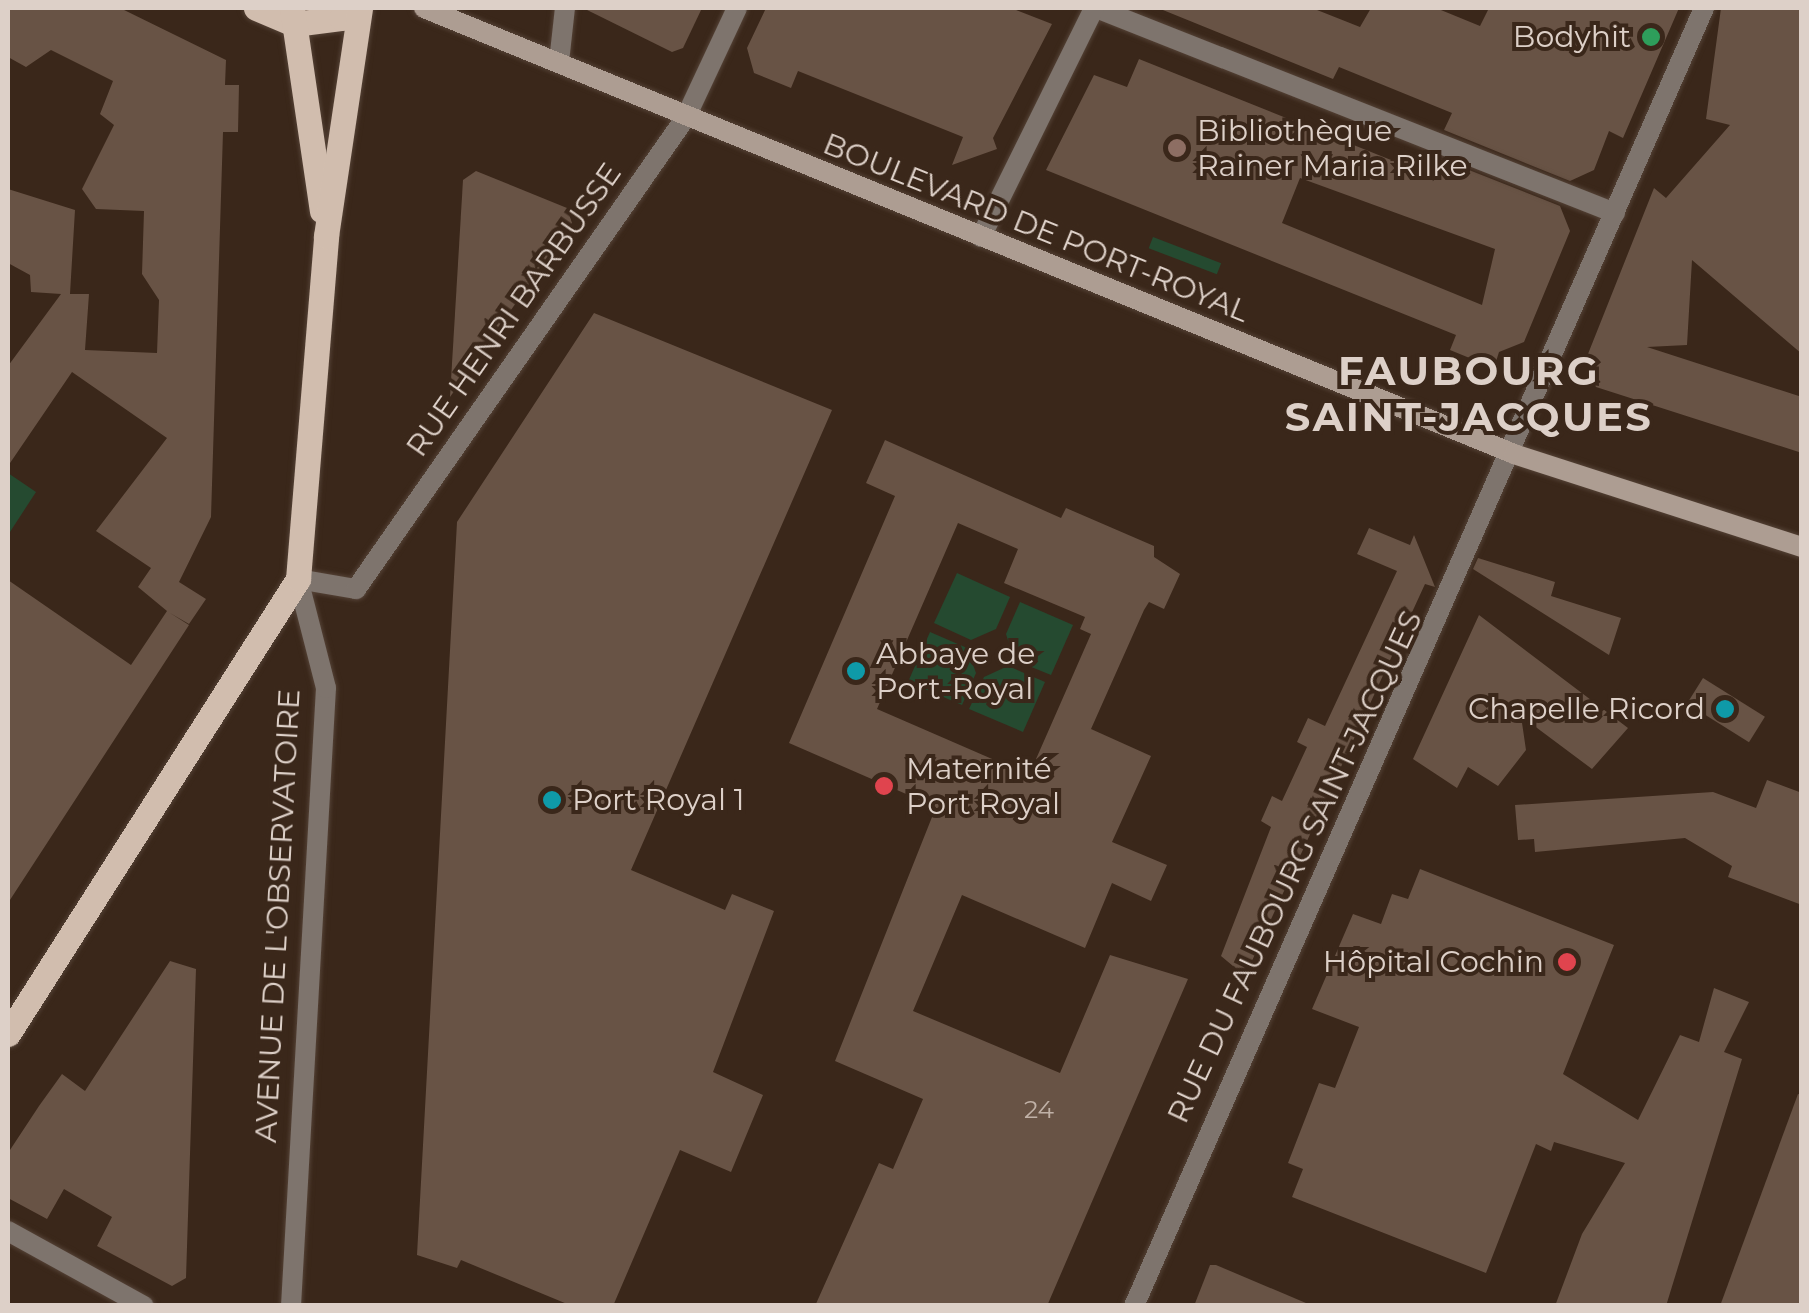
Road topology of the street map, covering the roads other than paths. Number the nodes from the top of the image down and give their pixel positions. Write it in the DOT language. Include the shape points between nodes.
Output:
graph roads {
  1 [pos="256,8"];
  2 [pos="348,8"];
  3 [pos="360,8"];
  4 [pos="424,8"];
  5 [pos="565,8"];
  6 [pos="737,8"];
  7 [pos="1095,8"];
  8 [pos="1704,8"];
  9 [pos="293,16"];
  10 [pos="559,62"];
  11 [pos="686,116"];
  12 [pos="1616,214"];
  13 [pos="326,236"];
  14 [pos="981,237"];
  15 [pos="1514,454"];
  16 [pos="1802,547"];
  17 [pos="298,579"];
  18 [pos="8,1034"];
  19 [pos="8,1231"];
  20 [pos="144,1306"];
  21 [pos="291,1306"];
  22 [pos="1134,1306"];
  1 -- 9 [label="main road"];
  2 -- 9 [label="main road" via="341,18"];
  3 -- 13 [label="main road, AVENUE DE L'OBSERVATOIRE"];
  4 -- 10 [label="main road, BOULEVARD DE PORT-ROYAL"];
  5 -- 10 [label="street"];
  6 -- 11 [label="street, RUE HENRI BARBUSSE"];
  7 -- 12 [label="street"];
  7 -- 14 [label="street"];
  8 -- 12 [label="street, RUE DU FAUBOURG SAINT-JACQUES"];
  9 -- 13 [label="main road, AVENUE DE L'OBSERVATOIRE"];
  10 -- 11 [label="main road, BOULEVARD DE PORT-ROYAL"];
  11 -- 14 [label="main road, BOULEVARD DE PORT-ROYAL"];
  11 -- 17 [label="street, RUE HENRI BARBUSSE" via="356,589"];
  12 -- 15 [label="street, RUE DU FAUBOURG SAINT-JACQUES"];
  13 -- 17 [label="main road, AVENUE DE L'OBSERVATOIRE"];
  14 -- 15 [label="main road, BOULEVARD DE PORT-ROYAL"];
  15 -- 16 [label="main road, BOULEVARD DE PORT-ROYAL"];
  15 -- 22 [label="street, RUE DU FAUBOURG SAINT-JACQUES" via="1246,1038"];
  17 -- 18 [label="main road"];
  17 -- 21 [label="street, AVENUE DE L'OBSERVATOIRE" via="326,688"];
  19 -- 20 [label="street"];
}
